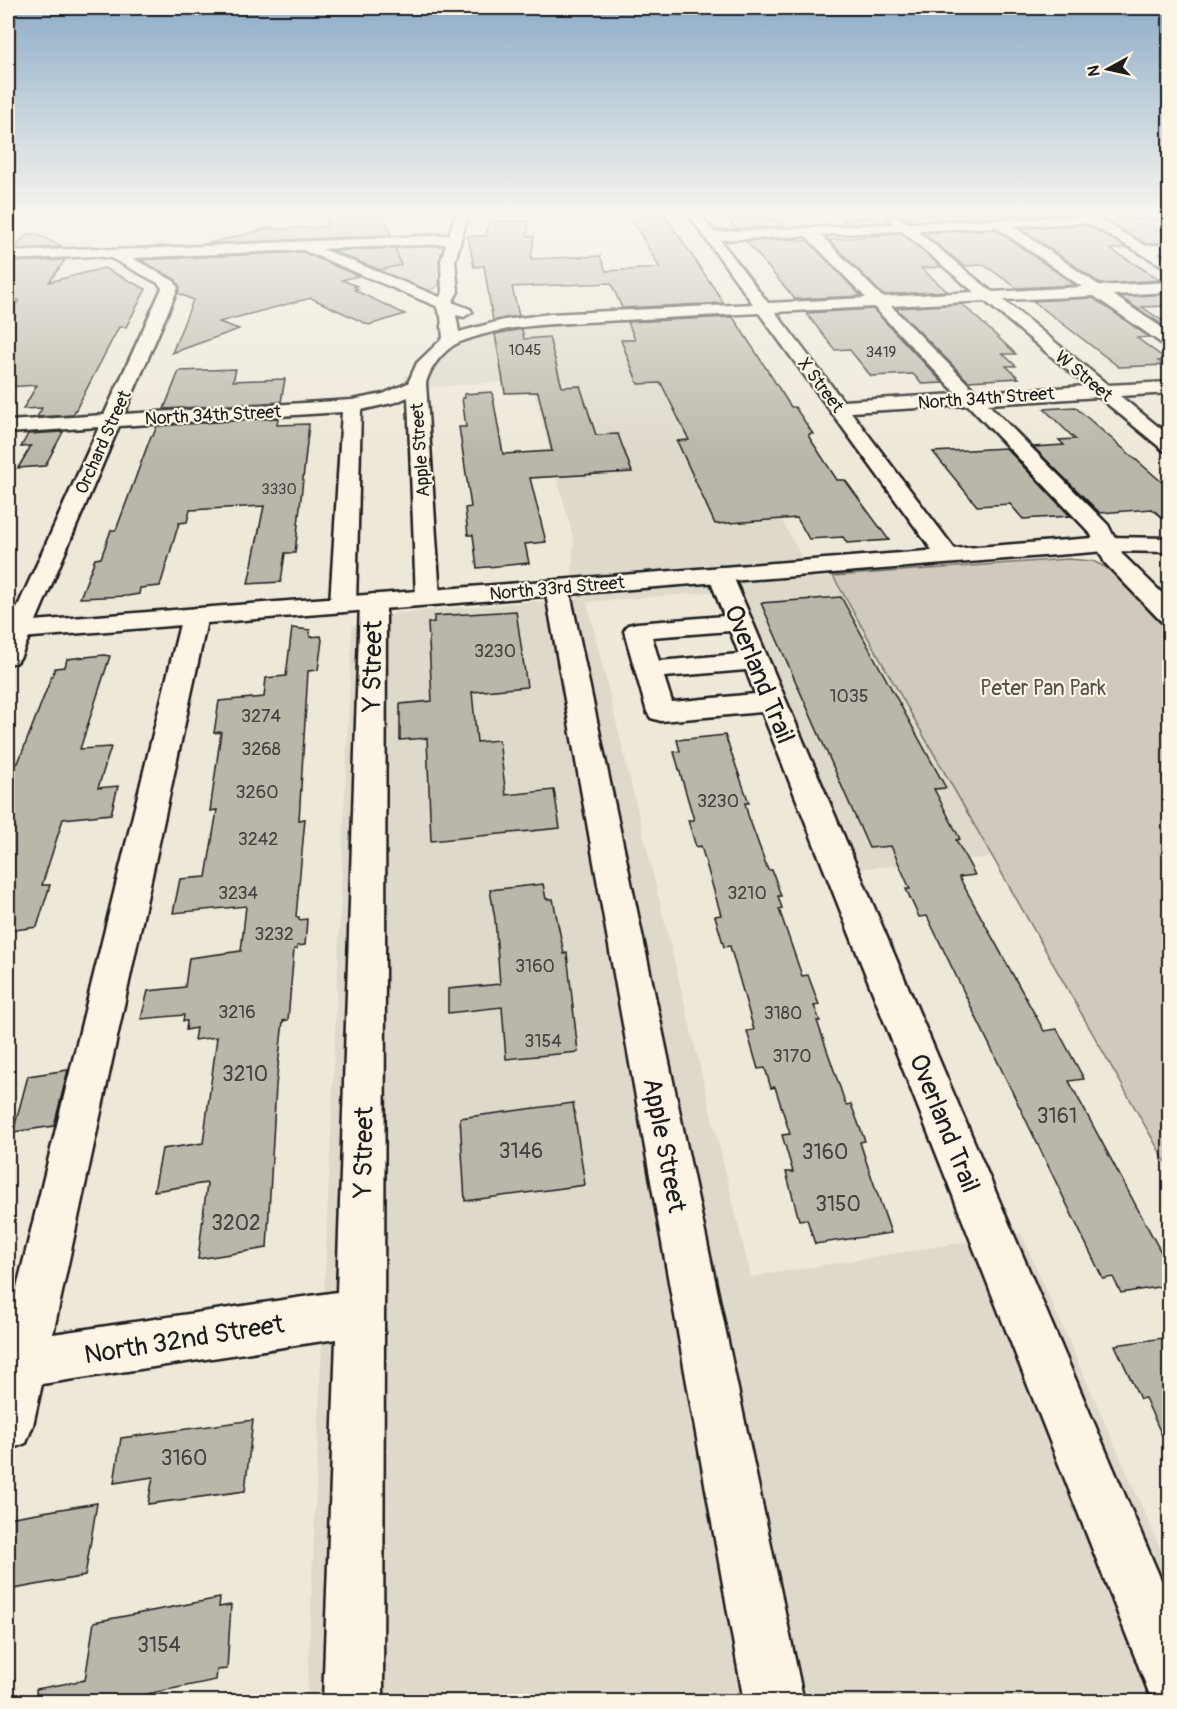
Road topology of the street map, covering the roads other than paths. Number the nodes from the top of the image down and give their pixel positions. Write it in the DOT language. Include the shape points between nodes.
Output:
graph roads {
  1 [pos="167,294"];
  2 [pos="418,294"];
  3 [pos="449,294"];
  4 [pos="754,294"];
  5 [pos="869,294"];
  6 [pos="984,294"];
  7 [pos="1028,294"];
  8 [pos="1101,294"];
  9 [pos="987,296"];
  10 [pos="877,302"];
  11 [pos="443,304"];
  12 [pos="764,307"];
  13 [pos="550,319"];
  14 [pos="452,339"];
  15 [pos="1170,341"];
  16 [pos="414,387"];
  17 [pos="1170,387"];
  18 [pos="1101,390"];
  19 [pos="970,399"];
  20 [pos="352,406"];
  21 [pos="837,407"];
  22 [pos="112,421"];
  23 [pos="8,427"];
  24 [pos="1170,446"];
  25 [pos="1170,533"];
  26 [pos="1106,544"];
  27 [pos="1170,545"];
  28 [pos="948,556"];
  29 [pos="720,574"];
  30 [pos="557,588"];
  31 [pos="428,598"];
  32 [pos="358,603"];
  33 [pos="195,616"];
  34 [pos="1170,616"];
  35 [pos="739,622"];
  36 [pos="13,630"];
  37 [pos="8,656"];
  38 [pos="755,661"];
  39 [pos="648,670"];
  40 [pos="772,702"];
  41 [pos="360,1312"];
  42 [pos="14,1364"];
  43 [pos="8,1425"];
  44 [pos="1170,1672"];
  45 [pos="353,1701"];
  46 [pos="774,1701"];
  1 -- 22 [label="street, Orchard Street"];
  2 -- 11 [label="street"];
  3 -- 11 [label="street"];
  4 -- 12 [label="street, X Street"];
  5 -- 10 [label="street"];
  6 -- 9 [label="street, W Street"];
  7 -- 9 [label="street"];
  8 -- 15 [label="street"];
  9 -- 10 [label="street"];
  9 -- 18 [label="street, W Street"];
  10 -- 12 [label="street"];
  10 -- 19 [label="street"];
  11 -- 13 [label="street" via="458,311 493,317"];
  11 -- 14 [label="street"];
  12 -- 13 [label="street"];
  12 -- 21 [label="street, X Street"];
  13 -- 14 [label="street"];
  14 -- 16 [label="street, Apple Street" via="421,369"];
  16 -- 20 [label="street, North 34th Street" via="389,399"];
  16 -- 31 [label="street, Apple Street"];
  17 -- 18 [label="street, North 34th Street"];
  18 -- 19 [label="street, North 34th Street"];
  18 -- 24 [label="street, W Street"];
  19 -- 21 [label="street, North 34th Street"];
  19 -- 26 [label="street" via="1100,530"];
  20 -- 22 [label="street, North 34th Street"];
  20 -- 32 [label="street, Y Street"];
  21 -- 28 [label="street, X Street"];
  22 -- 23 [label="street, North 34th Street"];
  22 -- 36 [label="street, Orchard Street"];
  25 -- 26 [label="street, North 33rd Street"];
  26 -- 27 [label="street, North 33rd Street"];
  26 -- 28 [label="street, North 33rd Street"];
  26 -- 34 [label="street" via="1113,558"];
  28 -- 29 [label="street, North 33rd Street"];
  29 -- 30 [label="street, North 33rd Street"];
  29 -- 35 [label="street, Overland Trail"];
  30 -- 31 [label="street, North 33rd Street"];
  30 -- 46 [label="street, Apple Street"];
  31 -- 32 [label="street, North 33rd Street"];
  32 -- 33 [label="street, North 33rd Street"];
  32 -- 41 [label="street, Y Street"];
  33 -- 36 [label="street, North 33rd Street"];
  33 -- 42 [label="street"];
  35 -- 38 [label="street, Overland Trail"];
  35 -- 39 [label="street" via="637,631"];
  36 -- 37 [label="street, Orchard Street"];
  38 -- 39 [label="street"];
  38 -- 40 [label="street, Overland Trail"];
  39 -- 40 [label="street" via="661,712"];
  40 -- 44 [label="street, Overland Trail"];
  41 -- 42 [label="street, North 32nd Street"];
  41 -- 45 [label="street, Y Street"];
  42 -- 43 [label="street"];
}
